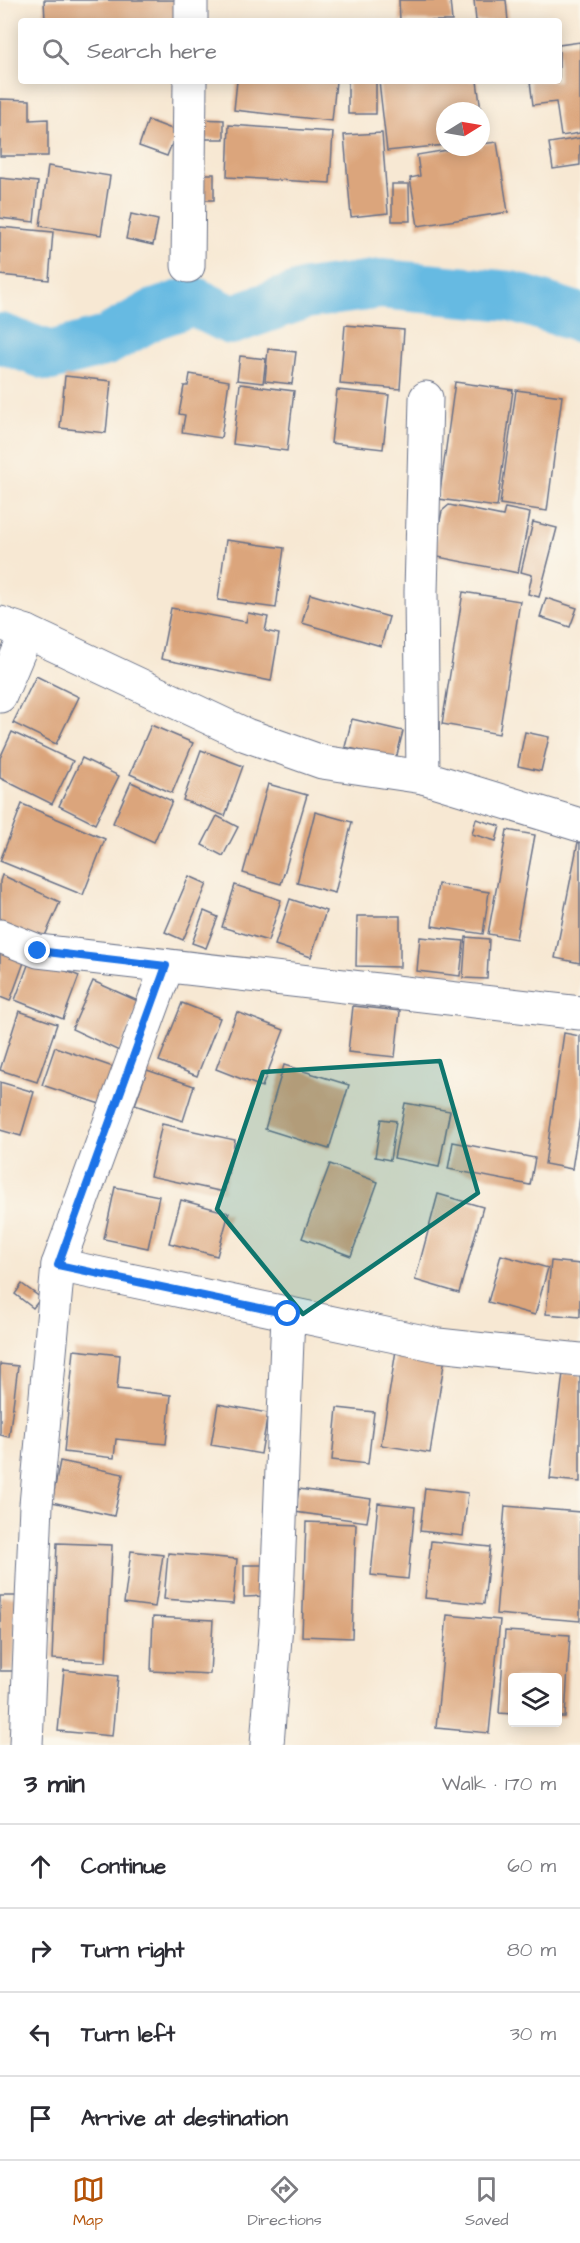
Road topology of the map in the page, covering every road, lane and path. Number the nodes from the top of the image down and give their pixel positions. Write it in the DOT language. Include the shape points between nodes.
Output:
graph roads {
  1 [pos="191,0"];
  2 [pos="191,18"];
  3 [pos="190,84"];
  4 [pos="188,266"];
  5 [pos="426,398"];
  6 [pos="14,628"];
  7 [pos="0,696"];
  8 [pos="423,777"];
  9 [pos="580,825"];
  10 [pos="0,936"];
  11 [pos="166,966"];
  12 [pos="580,1013"];
  13 [pos="58,1265"];
  14 [pos="288,1314"];
  15 [pos="580,1360"];
  16 [pos="26,1745"];
  17 [pos="267,1745"];
  1 -- 2 [label="street"];
  3 -- 4 [label="street"];
  5 -- 8 [label="street" via="421,592"];
  6 -- 7 [label="street"];
  6 -- 8 [label="street" via="246,735 322,762"];
  8 -- 9 [label="street"];
  10 -- 11 [label="street" via="38,951"];
  11 -- 12 [label="street"];
  11 -- 13 [label="street"];
  13 -- 14 [label="street"];
  13 -- 16 [label="street" via="36,1505"];
  14 -- 15 [label="street" via="438,1345"];
  14 -- 17 [label="street" via="276,1624"];
}
